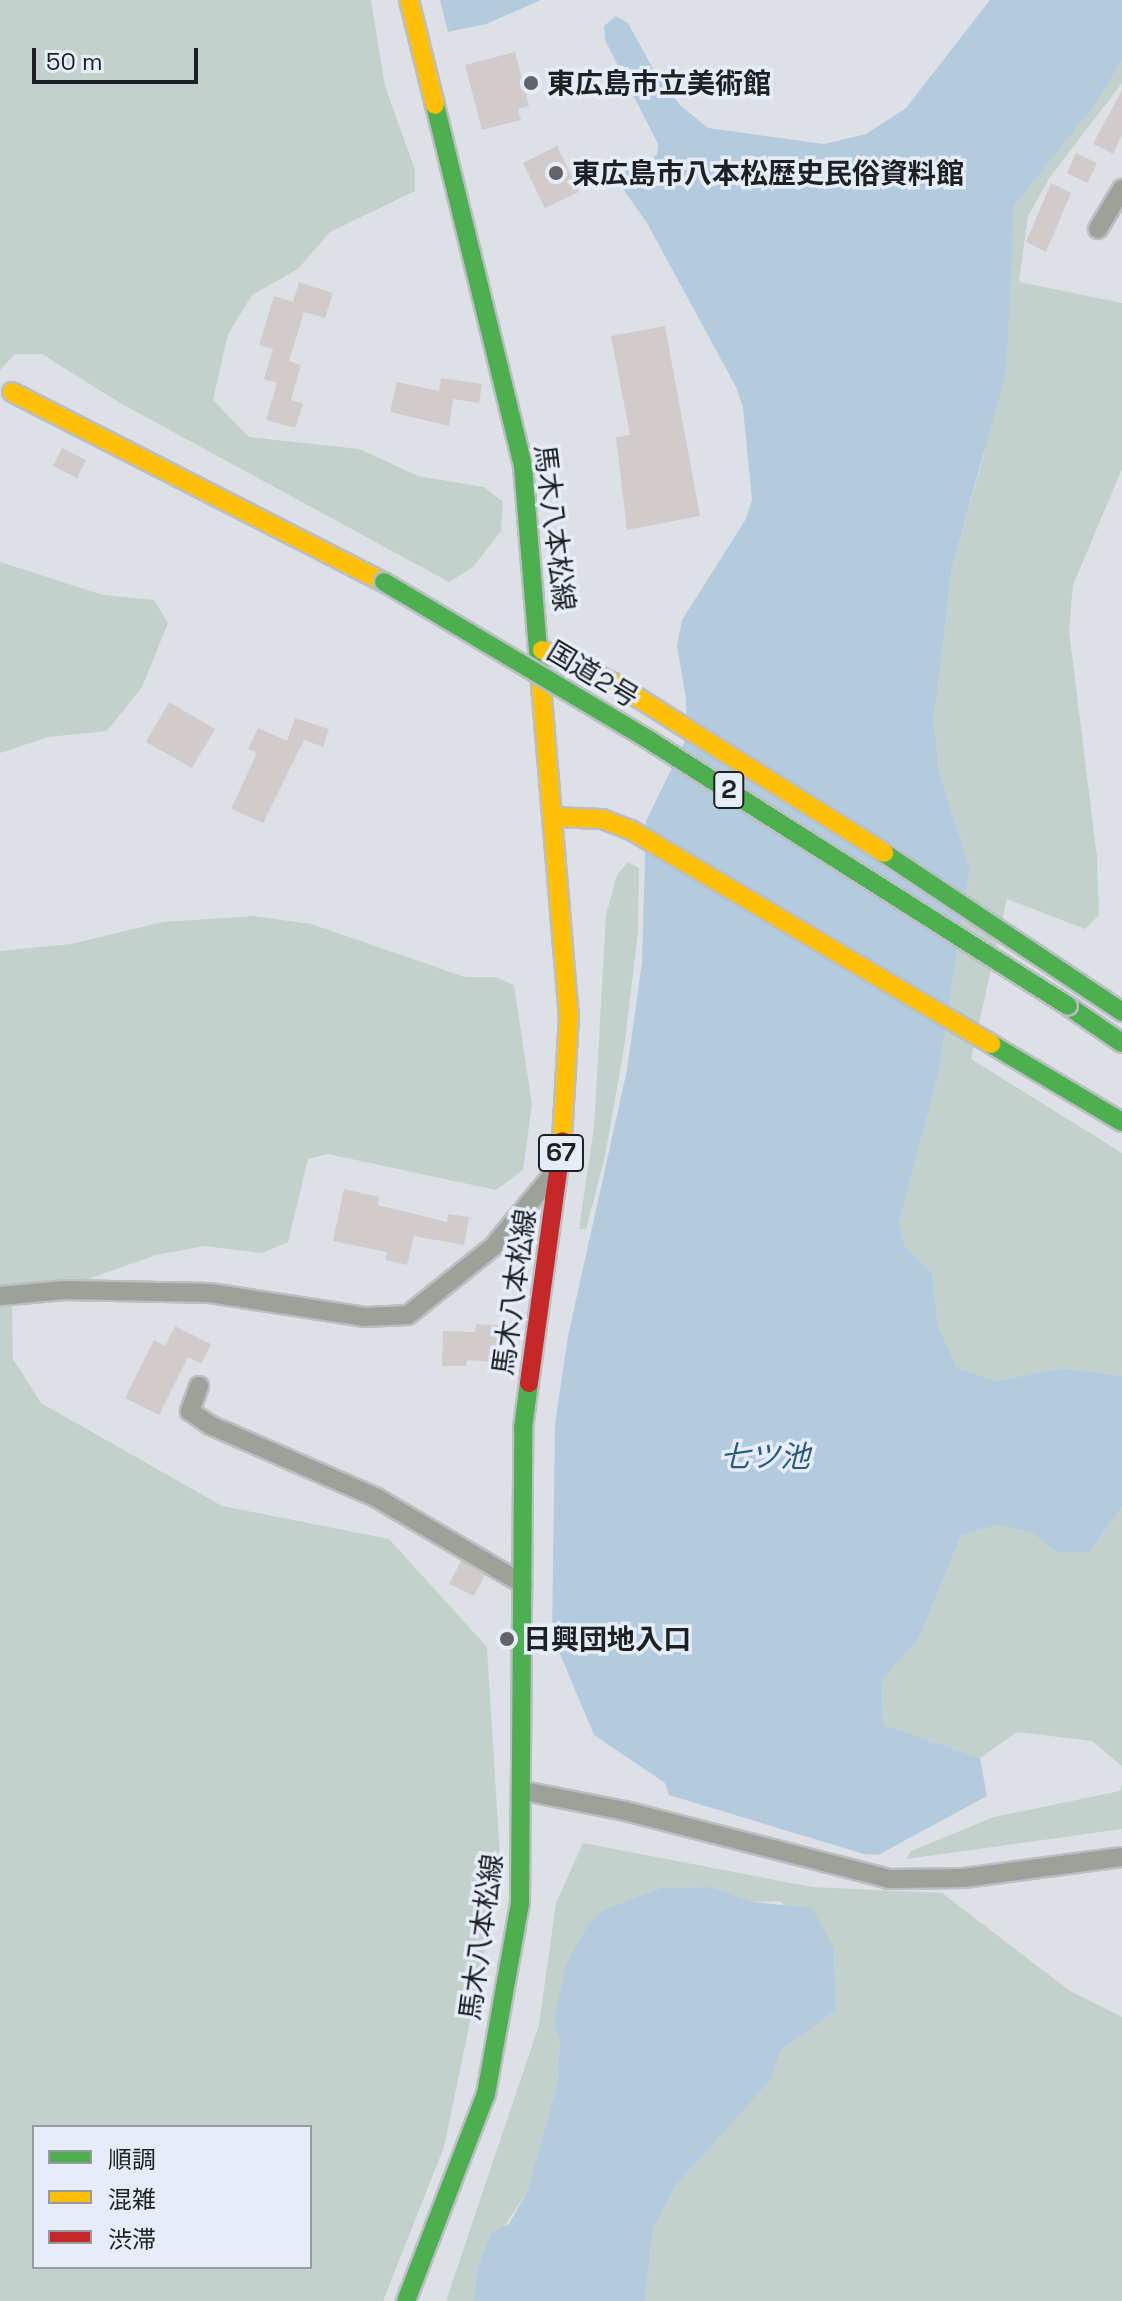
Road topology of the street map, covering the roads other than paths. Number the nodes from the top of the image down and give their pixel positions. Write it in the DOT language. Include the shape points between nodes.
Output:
graph roads {
  1 [pos="409,0"];
  2 [pos="1122,189"];
  3 [pos="1098,229"];
  4 [pos="12,392"];
  5 [pos="542,650"];
  6 [pos="554,817"];
  7 [pos="1122,1012"];
  8 [pos="1122,1043"];
  9 [pos="1122,1122"];
  10 [pos="560,1166"];
  11 [pos="0,1296"];
  12 [pos="199,1386"];
  13 [pos="523,1584"];
  14 [pos="524,1791"];
  15 [pos="1122,1857"];
  16 [pos="406,2301"];
  1 -- 5 [label="main road, 馬木八本松線 / 67" via="523,467"];
  2 -- 3 [label="street"];
  4 -- 8 [label="main road, 国道2号 / 2, bridge" via="384,582 662,748"];
  5 -- 6 [label="main road, 馬木八本松線 / 67"];
  5 -- 7 [label="main road" via="616,684 1033,949"];
  6 -- 9 [label="main road" via="602,819 631,830"];
  6 -- 10 [label="main road, 馬木八本松線 / 67" via="569,1015"];
  10 -- 11 [label="street" via="493,1247 408,1315 365,1317 210,1293 65,1290"];
  10 -- 13 [label="main road, 馬木八本松線 / 67" via="523,1428"];
  12 -- 13 [label="street" via="190,1411 210,1425 377,1498"];
  13 -- 14 [label="main road, 馬木八本松線 / 67"];
  14 -- 15 [label="street" via="625,1811 889,1879 964,1878"];
  14 -- 16 [label="main road, 馬木八本松線 / 67" via="520,1904 486,2094"];
}
